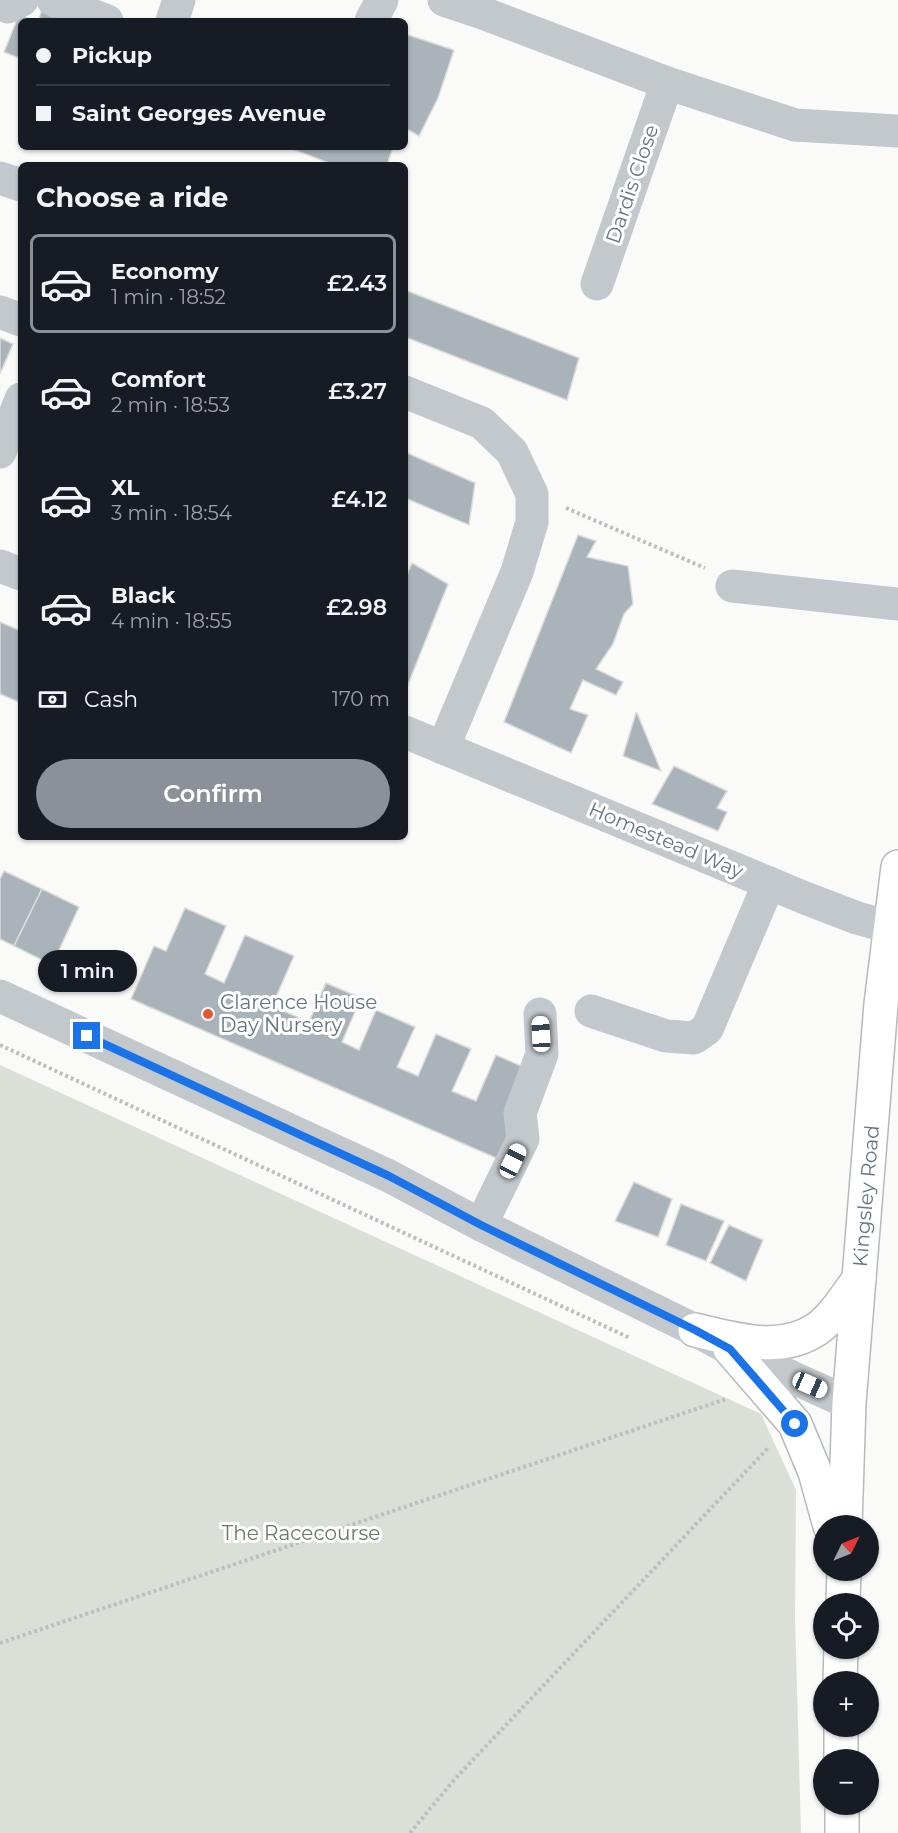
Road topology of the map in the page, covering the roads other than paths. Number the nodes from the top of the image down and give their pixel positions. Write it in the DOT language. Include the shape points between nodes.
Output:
graph roads {
  1 [pos="3,0"];
  2 [pos="22,0"];
  3 [pos="53,0"];
  4 [pos="179,0"];
  5 [pos="382,0"];
  6 [pos="457,2"];
  7 [pos="517,12"];
  8 [pos="99,18"];
  9 [pos="173,18"];
  10 [pos="373,18"];
  11 [pos="667,83"];
  12 [pos="898,131"];
  13 [pos="0,178"];
  14 [pos="18,184"];
  15 [pos="597,284"];
  16 [pos="0,312"];
  17 [pos="18,319"];
  18 [pos="408,393"];
  19 [pos="18,407"];
  20 [pos="0,452"];
  21 [pos="0,566"];
  22 [pos="18,573"];
  23 [pos="732,586"];
  24 [pos="898,604"];
  25 [pos="408,733"];
  26 [pos="443,748"];
  27 [pos="898,867"];
  28 [pos="769,883"];
  29 [pos="890,927"];
  30 [pos="0,996"];
  31 [pos="889,1004"];
  32 [pos="591,1011"];
  33 [pos="540,1014"];
  34 [pos="481,1225"];
  35 [pos="859,1279"];
  36 [pos="695,1330"];
  37 [pos="730,1349"];
  38 [pos="849,1403"];
  39 [pos="827,1515"];
  40 [pos="845,1515"];
  41 [pos="842,1815"];
  42 [pos="842,1833"];
  1 -- 2 [label="street" via="8,7"];
  3 -- 8 [label="street"];
  4 -- 9 [label="street"];
  5 -- 10 [label="street"];
  6 -- 7 [label="street"];
  7 -- 11 [label="street"];
  11 -- 12 [label="street" via="795,125"];
  11 -- 15 [label="street, Dardis Close"];
  13 -- 14 [label="street"];
  16 -- 17 [label="street"];
  18 -- 26 [label="street" via="482,423 512,452 532,494 532,522 517,572"];
  19 -- 20 [label="street"];
  21 -- 22 [label="street"];
  23 -- 24 [label="street"];
  25 -- 26 [label="street, Homestead Way"];
  26 -- 28 [label="street, Homestead Way"];
  27 -- 29 [label="main road, Kingsley Road"];
  28 -- 29 [label="street, Homestead Way"];
  28 -- 32 [label="street" via="707,1029 694,1038 666,1036"];
  29 -- 31 [label="main road, Kingsley Road"];
  30 -- 34 [label="street" via="389,1176"];
  31 -- 35 [label="main road, Kingsley Road"];
  33 -- 34 [label="street" via="542,1054 520,1113 523,1139"];
  34 -- 36 [label="street"];
  35 -- 36 [label="main road" via="818,1328 796,1340 750,1342"];
  35 -- 38 [label="main road, Kingsley Road"];
  36 -- 37 [label="street"];
  37 -- 38 [label="street"];
  37 -- 39 [label="main road" via="795,1424"];
  38 -- 40 [label="main road, Kingsley Road"];
  41 -- 42 [label="main road"];
}
